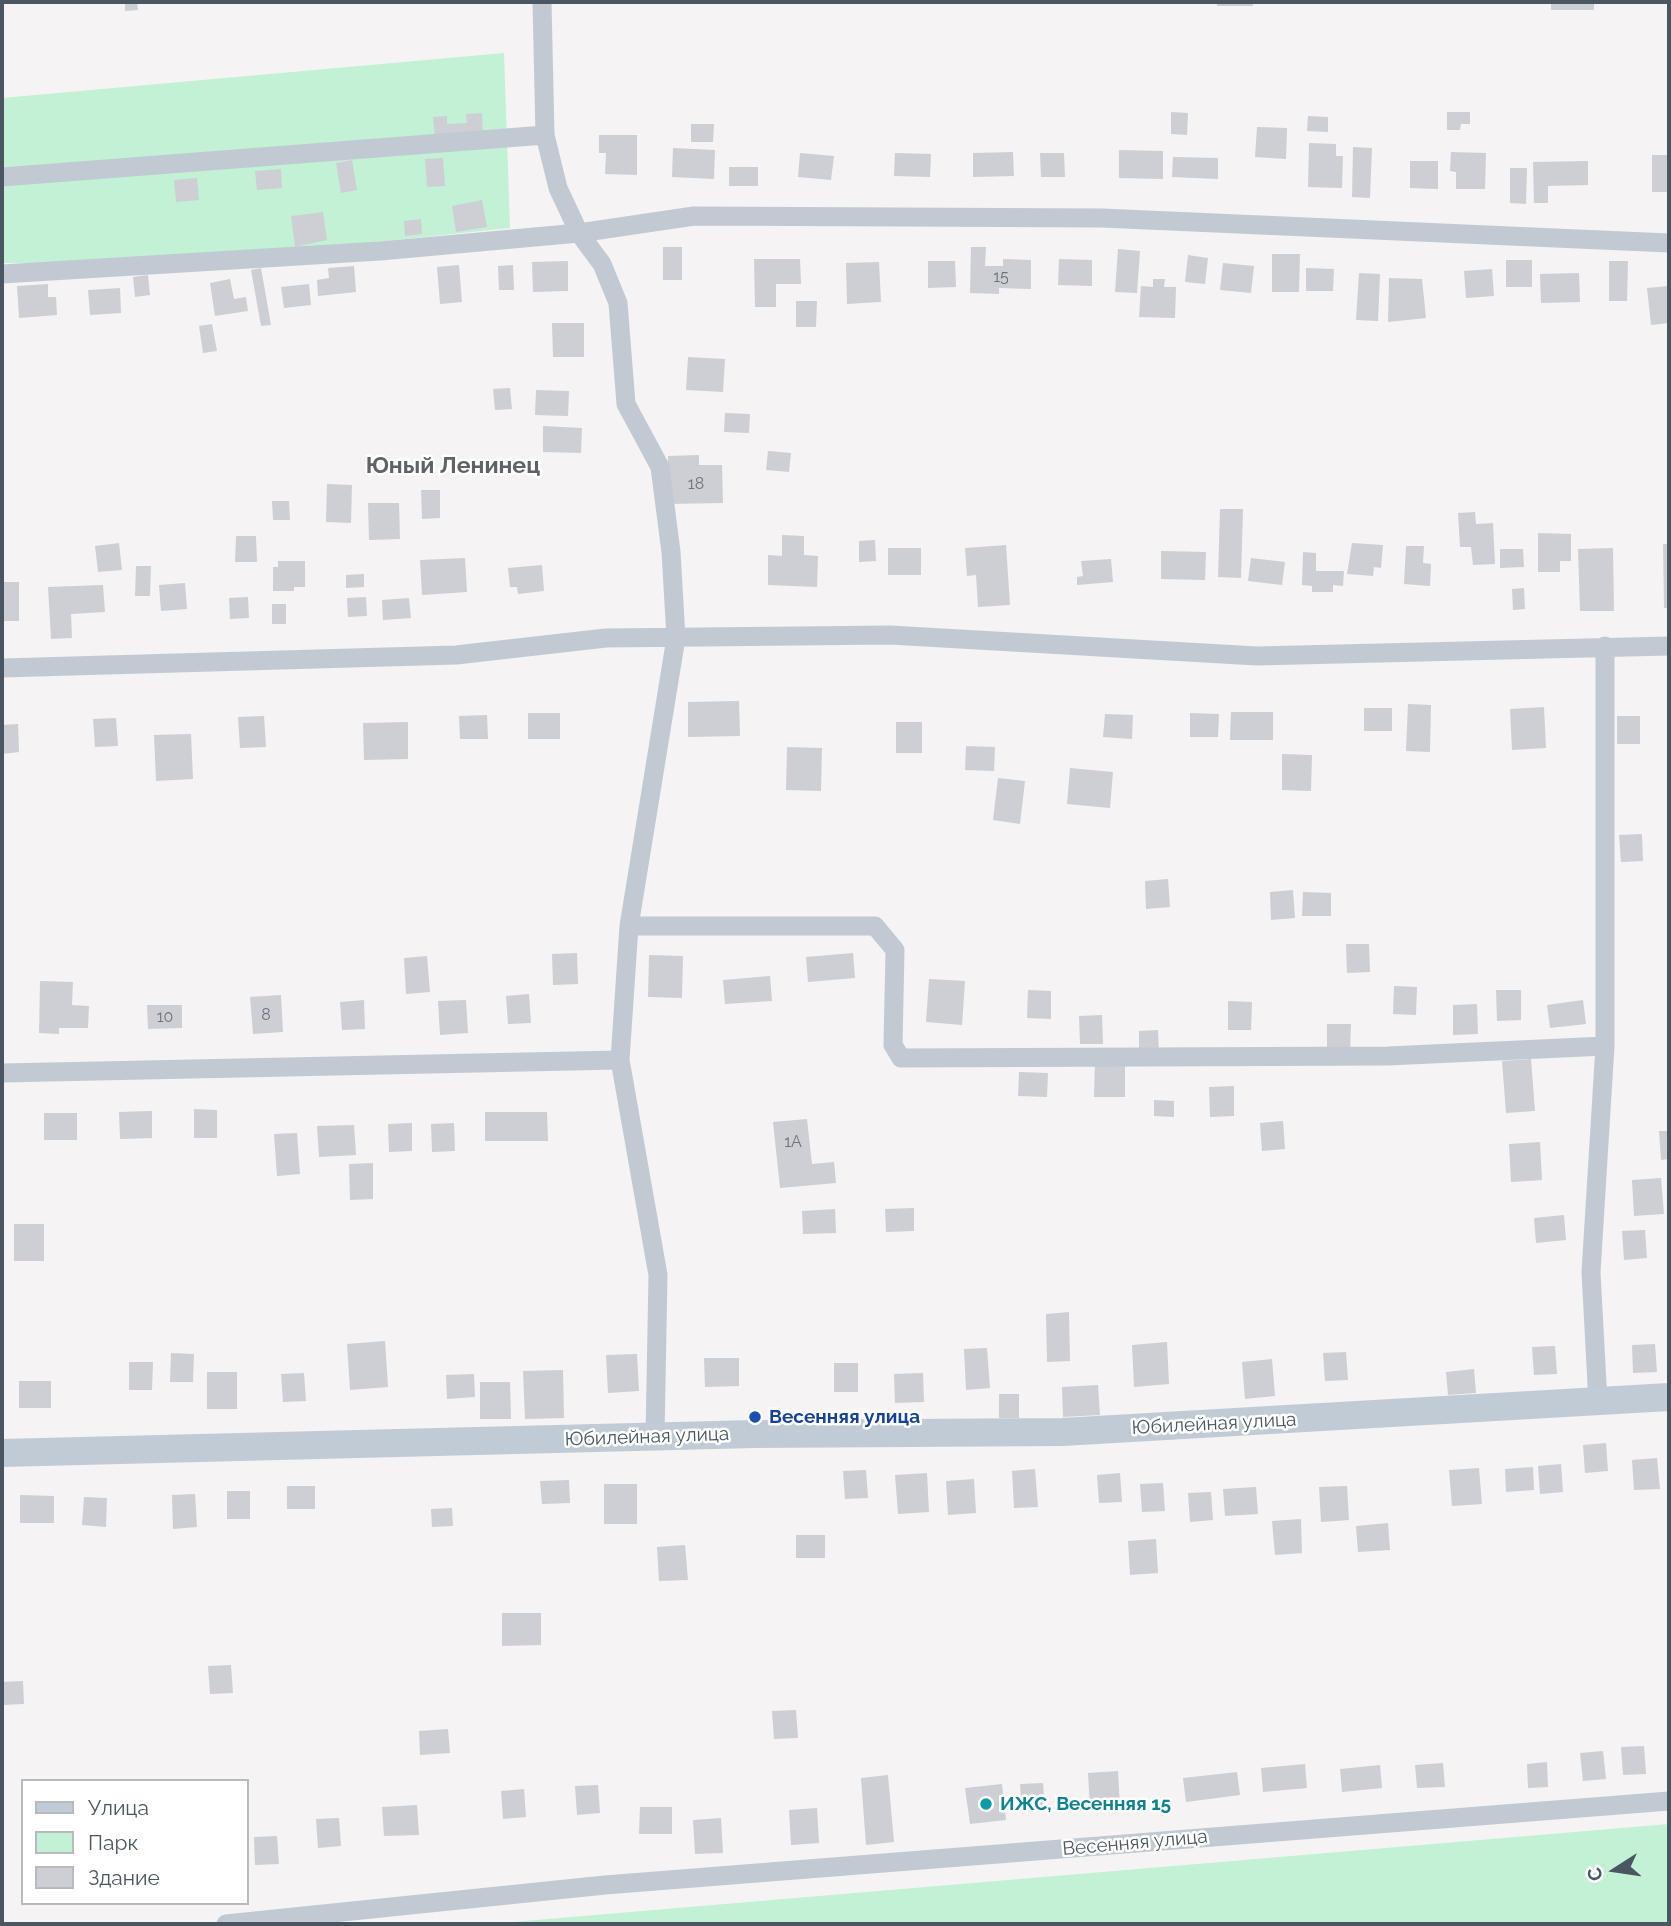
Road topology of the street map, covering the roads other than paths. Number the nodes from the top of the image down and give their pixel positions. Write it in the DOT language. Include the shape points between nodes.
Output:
graph roads {
  1 [pos="542,2"];
  2 [pos="545,135"];
  3 [pos="2,177"];
  4 [pos="579,233"];
  5 [pos="1669,243"];
  6 [pos="2,274"];
  7 [pos="676,638"];
  8 [pos="1605,646"];
  9 [pos="1669,646"];
  10 [pos="2,668"];
  11 [pos="629,926"];
  12 [pos="1605,1046"];
  13 [pos="620,1060"];
  14 [pos="2,1073"];
  15 [pos="1669,1397"];
  16 [pos="1598,1403"];
  17 [pos="654,1436"];
  18 [pos="2,1453"];
  19 [pos="1669,1801"];
  20 [pos="226,1924"];
  1 -- 2 [label="street"];
  2 -- 3 [label="street"];
  2 -- 4 [label="street" via="558,188"];
  4 -- 5 [label="street" via="694,216 1102,218"];
  4 -- 6 [label="street" via="380,251"];
  4 -- 7 [label="street" via="602,264 618,303 626,404 660,467"];
  7 -- 8 [label="street" via="890,635 1256,656"];
  7 -- 10 [label="street" via="606,638 456,655"];
  7 -- 11 [label="street"];
  8 -- 9 [label="street"];
  8 -- 12 [label="street"];
  11 -- 12 [label="street" via="875,926 895,950 893,1045 901,1058 1388,1056"];
  11 -- 13 [label="street"];
  12 -- 16 [label="street" via="1591,1272"];
  13 -- 14 [label="street"];
  13 -- 17 [label="street" via="658,1275"];
  15 -- 16 [label="street, Юбилейная улица"];
  16 -- 17 [label="street, Юбилейная улица" via="1062,1433"];
  17 -- 18 [label="street, Юбилейная улица"];
  19 -- 20 [label="street, Весенняя улица" via="619,1884"];
}
